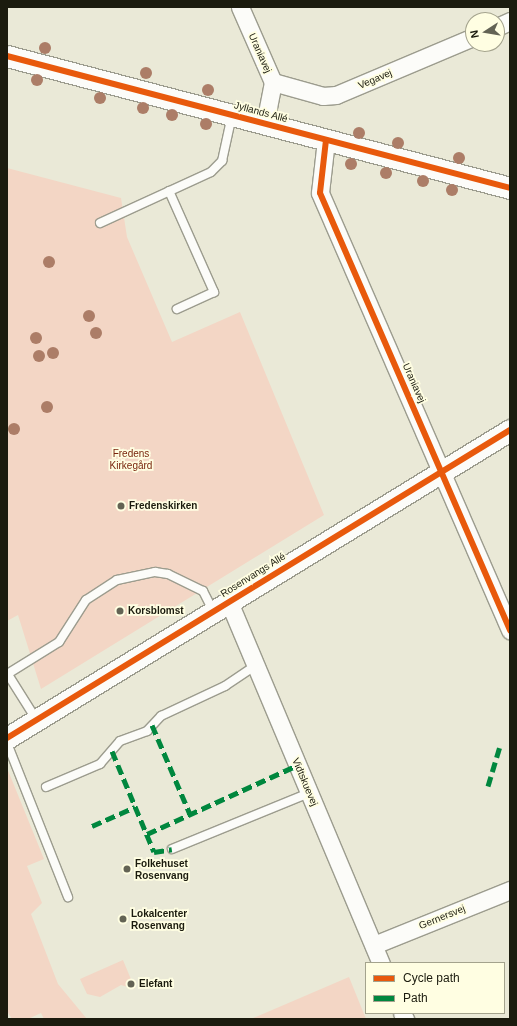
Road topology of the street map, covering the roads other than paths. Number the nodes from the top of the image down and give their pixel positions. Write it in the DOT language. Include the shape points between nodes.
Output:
graph roads {
  1 [pos="240,7"];
  2 [pos="465,40"];
  3 [pos="7,56"];
  4 [pos="273,82"];
  5 [pos="232,114"];
  6 [pos="265,123"];
  7 [pos="326,140"];
  8 [pos="510,188"];
  9 [pos="170,191"];
  10 [pos="100,223"];
  11 [pos="178,309"];
  12 [pos="510,430"];
  13 [pos="441,472"];
  14 [pos="221,607"];
  15 [pos="510,630"];
  16 [pos="256,665"];
  17 [pos="8,673"];
  18 [pos="36,720"];
  19 [pos="7,738"];
  20 [pos="7,743"];
  21 [pos="46,787"];
  22 [pos="309,793"];
  23 [pos="172,848"];
  24 [pos="510,890"];
  25 [pos="68,897"];
  26 [pos="374,945"];
  27 [pos="381,962"];
  1 -- 4 [label="street, Uraniavej"];
  2 -- 4 [label="street, Vegavej" via="336,95 323,96"];
  3 -- 5 [label="street, Jyllands Allé"];
  4 -- 6 [label="street, Uraniavej"];
  5 -- 6 [label="street, Jyllands Allé"];
  5 -- 9 [label="lane" via="222,161 211,172"];
  6 -- 7 [label="street, Jyllands Allé"];
  7 -- 8 [label="street, Jyllands Allé"];
  7 -- 13 [label="street, Uraniavej" via="320,193"];
  9 -- 10 [label="lane"];
  9 -- 11 [label="lane" via="214,292"];
  12 -- 13 [label="street, Rosenvangs Allé"];
  13 -- 14 [label="street, Rosenvangs Allé"];
  13 -- 15 [label="street, Uraniavej"];
  14 -- 16 [label="street, Vidtskuevej"];
  14 -- 17 [label="lane" via="203,591 168,574 155,572 117,580 86,600 59,642"];
  14 -- 18 [label="street, Rosenvangs Allé"];
  16 -- 21 [label="lane" via="225,686 161,716 147,731 120,741 100,764"];
  16 -- 22 [label="street, Vidtskuevej"];
  17 -- 18 [label="lane"];
  18 -- 19 [label="street, Rosenvangs Allé"];
  20 -- 25 [label="lane"];
  22 -- 23 [label="lane"];
  22 -- 26 [label="street, Vidtskuevej"];
  24 -- 26 [label="street, Gernersvej"];
  26 -- 27 [label="street, Vidtskuevej"];
}
